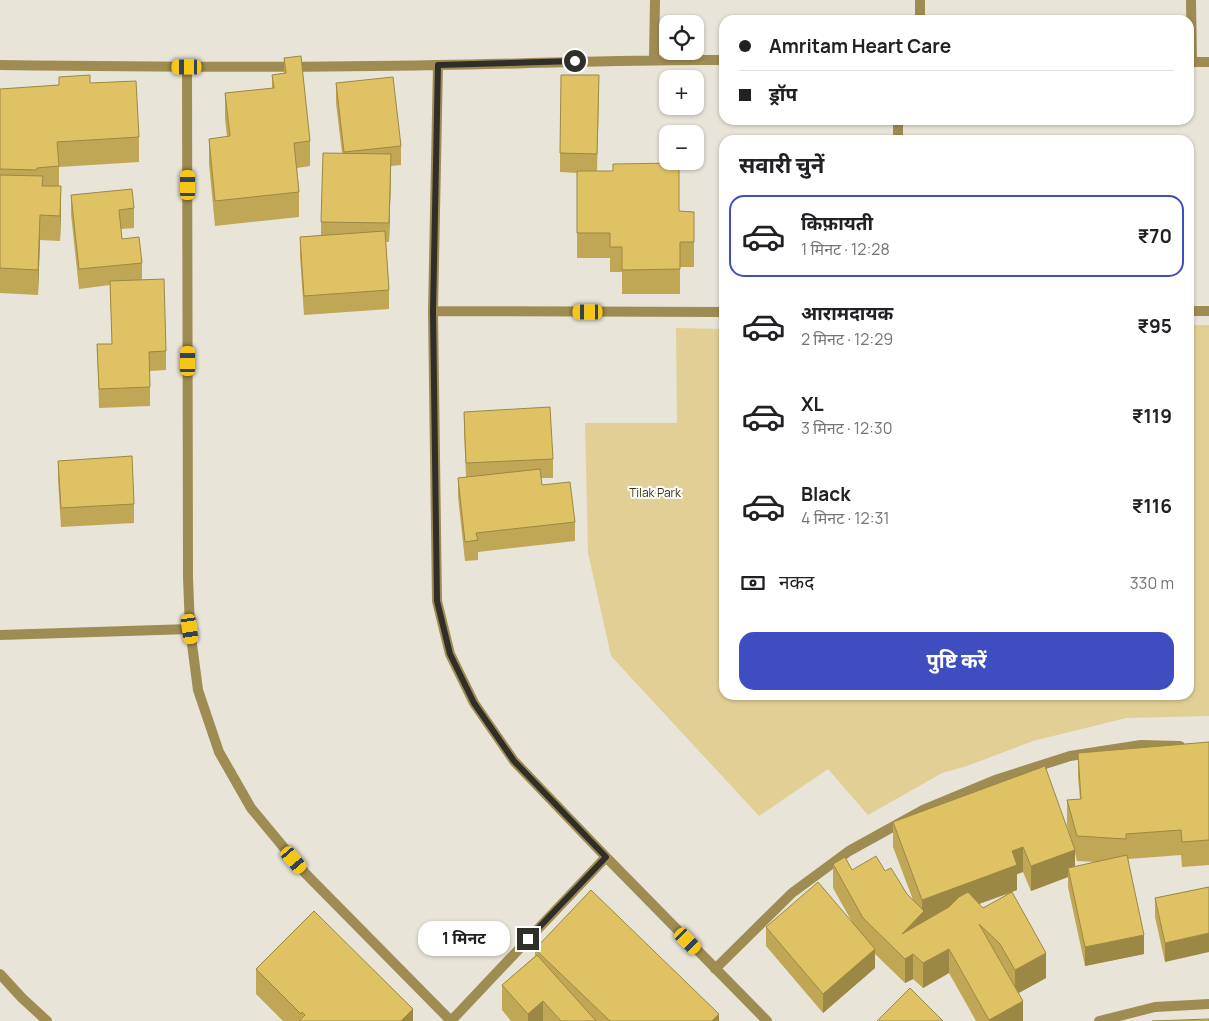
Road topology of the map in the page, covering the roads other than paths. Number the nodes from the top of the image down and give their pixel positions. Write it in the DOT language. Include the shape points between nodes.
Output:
graph roads {
  1 [pos="655,0"];
  2 [pos="920,0"];
  3 [pos="1191,0"];
  4 [pos="920,15"];
  5 [pos="1191,15"];
  6 [pos="654,59"];
  7 [pos="719,60"];
  8 [pos="1194,62"];
  9 [pos="1209,62"];
  10 [pos="0,65"];
  11 [pos="438,65"];
  12 [pos="187,67"];
  13 [pos="433,311"];
  14 [pos="1194,311"];
  15 [pos="1209,311"];
  16 [pos="719,312"];
  17 [pos="190,629"];
  18 [pos="0,635"];
  19 [pos="1190,746"];
  20 [pos="606,857"];
  21 [pos="715,969"];
  22 [pos="0,974"];
  23 [pos="1209,1004"];
  24 [pos="47,1021"];
  25 [pos="451,1021"];
  26 [pos="767,1021"];
  27 [pos="1099,1021"];
  1 -- 6 [label="street"];
  2 -- 4 [label="street"];
  3 -- 5 [label="street"];
  6 -- 7 [label="street"];
  6 -- 11 [label="street"];
  8 -- 9 [label="street"];
  10 -- 12 [label="street"];
  11 -- 12 [label="street"];
  11 -- 13 [label="street"];
  12 -- 17 [label="street"];
  13 -- 16 [label="street"];
  13 -- 20 [label="street" via="437,601 450,654 474,703 514,761"];
  14 -- 15 [label="street"];
  17 -- 18 [label="street"];
  17 -- 25 [label="street" via="198,690 219,752 251,808 305,873"];
  19 -- 21 [label="street" via="1141,745 1070,756 995,780 925,809 849,851 792,893"];
  20 -- 21 [label="street"];
  20 -- 25 [label="street"];
  21 -- 26 [label="street"];
  22 -- 24 [label="street"];
  23 -- 27 [label="street" via="1155,1007"];
}
